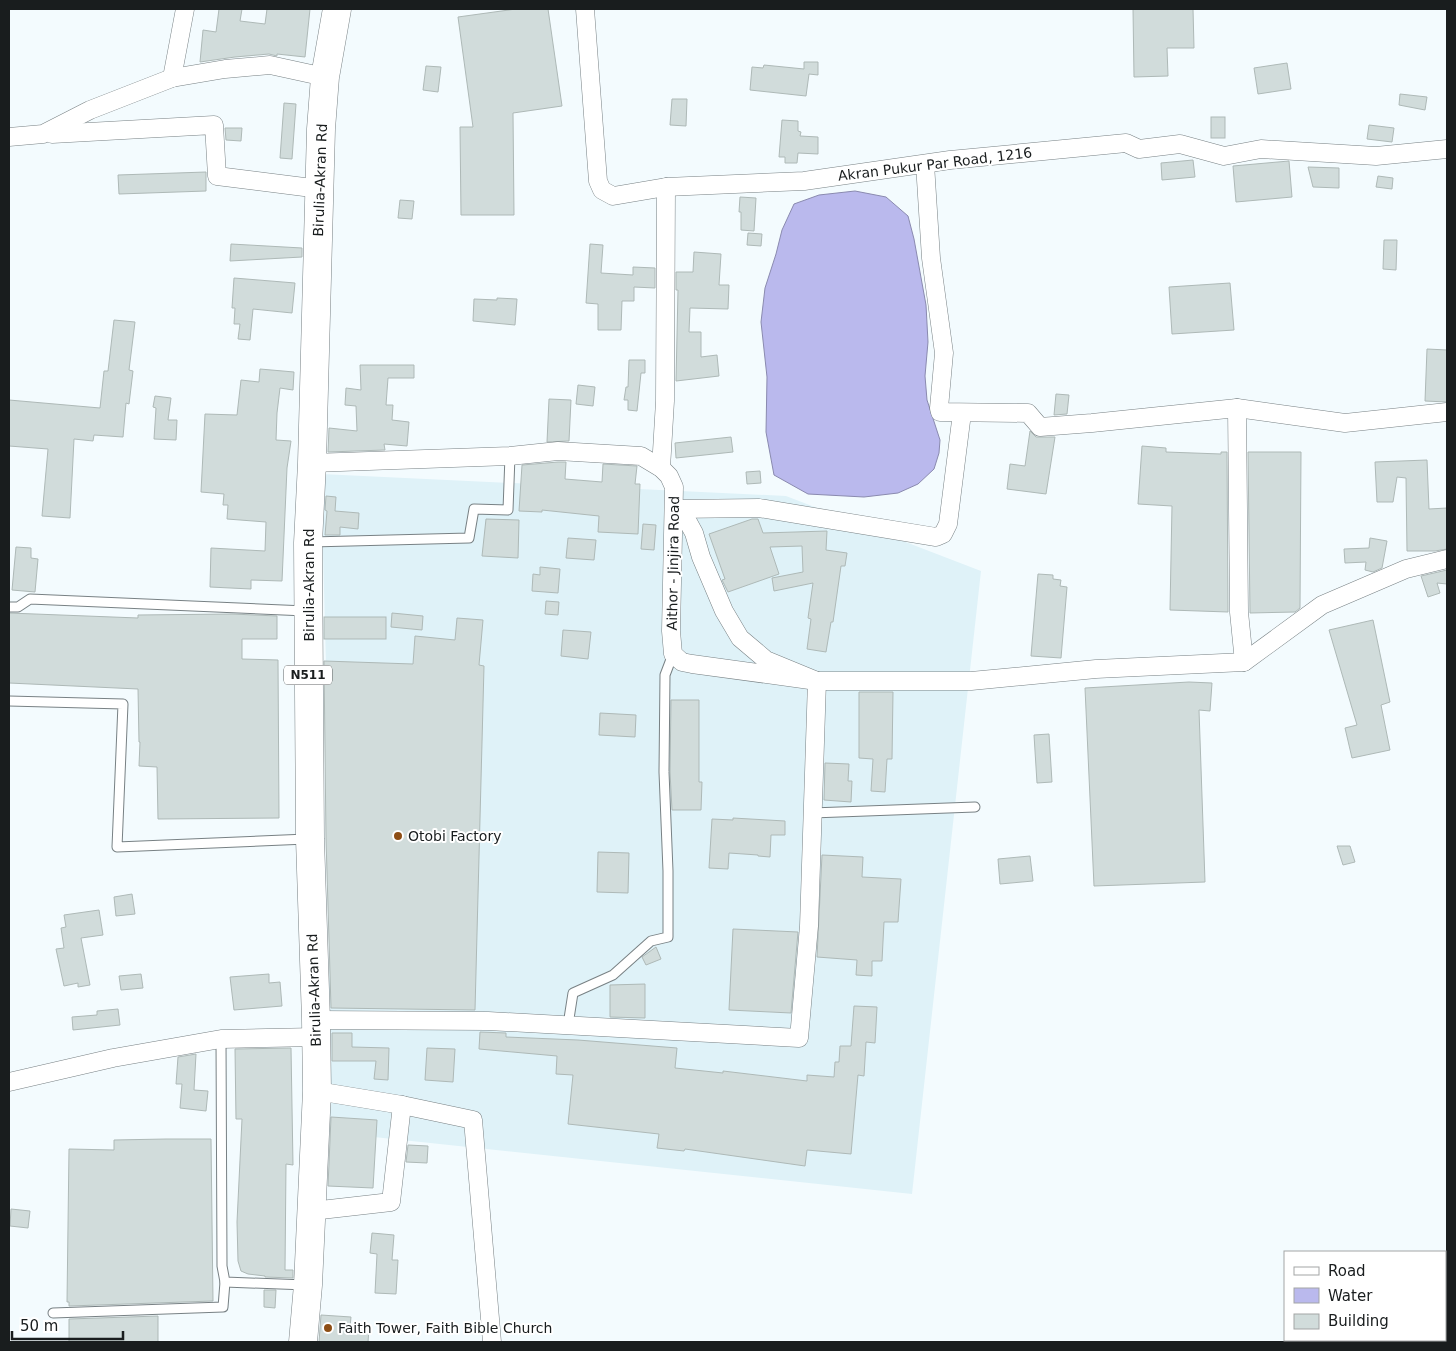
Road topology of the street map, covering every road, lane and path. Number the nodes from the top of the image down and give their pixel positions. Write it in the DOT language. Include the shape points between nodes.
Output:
graph roads {
  1 [pos="185,9"];
  2 [pos="337,9"];
  3 [pos="585,9"];
  4 [pos="325,77"];
  5 [pos="172,78"];
  6 [pos="42,134"];
  7 [pos="9,137"];
  8 [pos="1447,149"];
  9 [pos="925,164"];
  10 [pos="666,187"];
  11 [pos="320,189"];
  12 [pos="1237,408"];
  13 [pos="1447,412"];
  14 [pos="962,413"];
  15 [pos="510,456"];
  16 [pos="312,463"];
  17 [pos="661,468"];
  18 [pos="674,509"];
  19 [pos="308,542"];
  20 [pos="1447,559"];
  21 [pos="9,607"];
  22 [pos="308,611"];
  23 [pos="673,654"];
  24 [pos="1244,662"];
  25 [pos="817,681"];
  26 [pos="9,701"];
  27 [pos="975,807"];
  28 [pos="812,813"];
  29 [pos="310,839"];
  30 [pos="568,1025"];
  31 [pos="316,1028"];
  32 [pos="221,1039"];
  33 [pos="9,1082"];
  34 [pos="317,1091"];
  35 [pos="402,1105"];
  36 [pos="312,1211"];
  37 [pos="225,1282"];
  38 [pos="308,1285"];
  39 [pos="52,1313"];
  40 [pos="303,1342"];
  41 [pos="492,1342"];
  1 -- 5 [label="street"];
  2 -- 4 [label="highway, Birulia-Akran Rd / N511"];
  3 -- 10 [label="street, Akran Pukur Par Road, 1216" via="598,181 602,190 613,196"];
  4 -- 5 [label="street" via="270,65"];
  4 -- 11 [label="highway, Birulia-Akran Rd / N511"];
  5 -- 6 [label="street" via="90,110"];
  6 -- 7 [label="street"];
  6 -- 11 [label="street" via="214,125 217,176"];
  8 -- 9 [label="street, Akran Pukur Par Road, 1216" via="1376,156 1261,149 1224,156 1180,144 1139,149 1126,142"];
  9 -- 10 [label="street, Akran Pukur Par Road, 1216" via="804,181"];
  9 -- 14 [label="street" via="931,258 944,353 939,408 940,412"];
  10 -- 17 [label="street" via="665,401"];
  11 -- 16 [label="highway, Birulia-Akran Rd / N511"];
  12 -- 13 [label="street" via="1346,423"];
  12 -- 14 [label="street" via="1040,427 1028,413"];
  12 -- 24 [label="street" via="1239,612"];
  14 -- 18 [label="street" via="948,524 943,534 936,537 759,508"];
  15 -- 16 [label="street, Aithor - Jinjira Road"];
  15 -- 17 [label="street, Aithor - Jinjira Road" via="558,451 641,456"];
  15 -- 19 [label="lane" via="508,510 474,509 469,538"];
  16 -- 19 [label="highway, Birulia-Akran Rd / N511"];
  17 -- 18 [label="street, Aithor - Jinjira Road" via="674,487"];
  18 -- 23 [label="street, Aithor - Jinjira Road"];
  18 -- 25 [label="street" via="694,533 724,611 740,638 766,660"];
  19 -- 22 [label="highway, Birulia-Akran Rd / N511"];
  20 -- 24 [label="street" via="1406,570 1322,605"];
  21 -- 22 [label="lane" via="18,607 30,599"];
  22 -- 29 [label="highway, Birulia-Akran Rd / N511"];
  23 -- 25 [label="street" via="682,662 692,664"];
  23 -- 30 [label="lane" via="665,675 668,938 651,941 613,975 573,993"];
  24 -- 25 [label="street" via="1096,669 971,682"];
  25 -- 28 [label="street"];
  26 -- 29 [label="lane" via="123,704 116,847"];
  27 -- 28 [label="lane"];
  28 -- 30 [label="street" via="809,926 800,1038"];
  29 -- 31 [label="highway, Birulia-Akran Rd / N511"];
  30 -- 31 [label="street" via="488,1021"];
  31 -- 32 [label="street"];
  31 -- 34 [label="highway, Birulia-Akran Rd / N511"];
  32 -- 33 [label="street" via="113,1058"];
  32 -- 37 [label="lane" via="222,1266"];
  34 -- 35 [label="street"];
  34 -- 36 [label="highway, Birulia-Akran Rd / N511"];
  35 -- 36 [label="street" via="391,1202"];
  35 -- 41 [label="street" via="473,1120"];
  36 -- 38 [label="highway, Birulia-Akran Rd / N511"];
  37 -- 38 [label="lane"];
  37 -- 39 [label="lane" via="223,1307"];
  38 -- 40 [label="highway, Birulia-Akran Rd / N511"];
}
